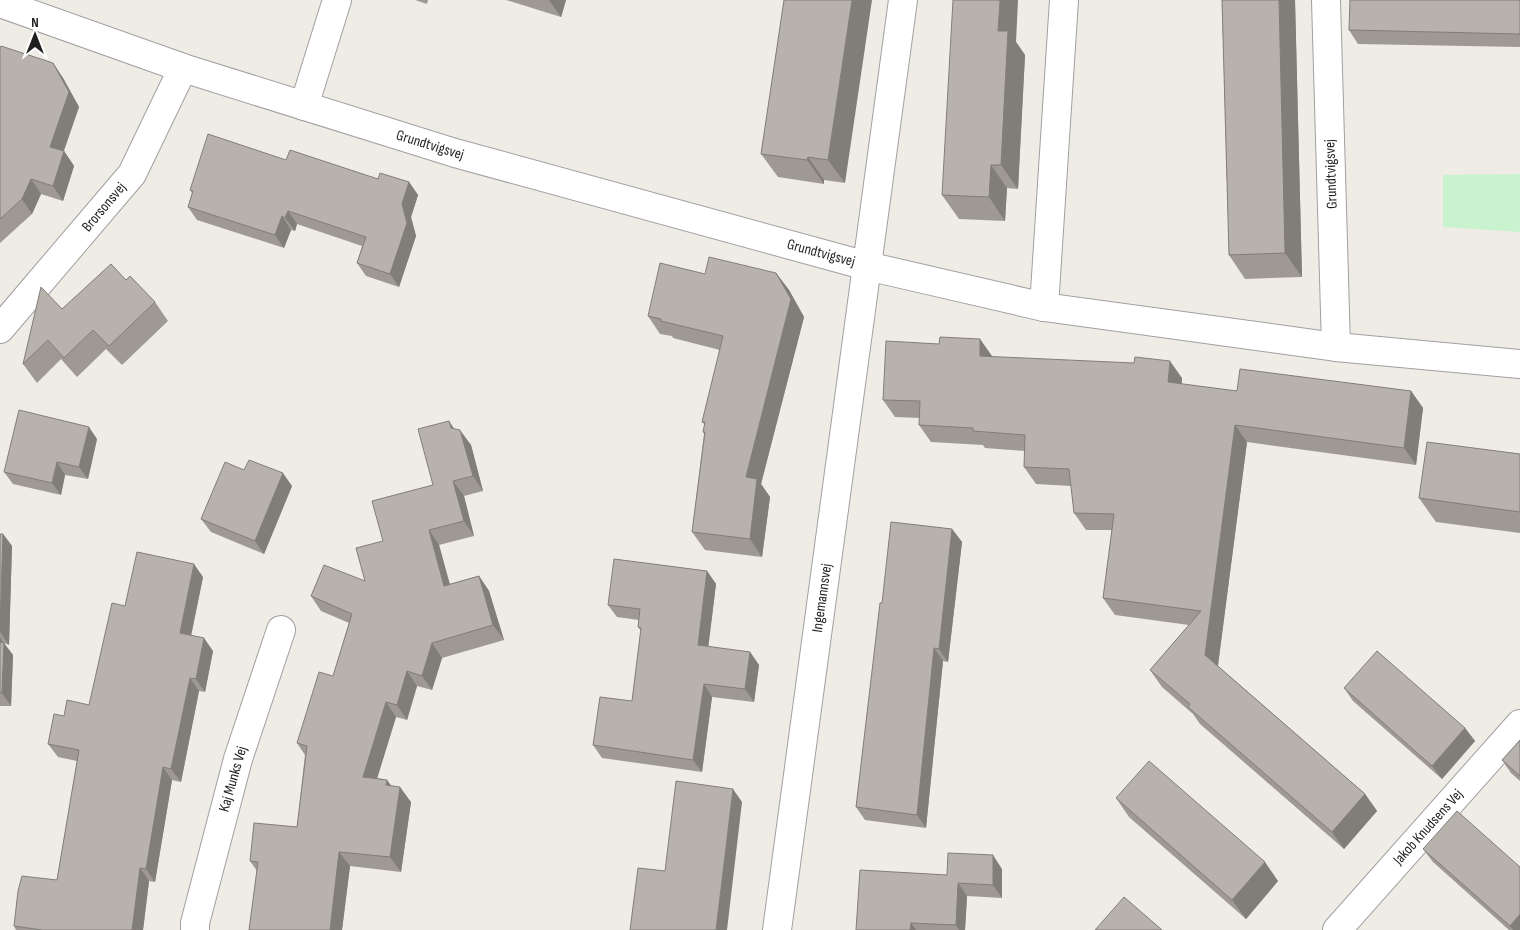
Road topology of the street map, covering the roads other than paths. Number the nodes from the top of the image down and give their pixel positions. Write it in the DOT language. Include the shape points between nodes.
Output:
graph roads {
  1 [pos="337,0"];
  2 [pos="903,0"];
  3 [pos="1064,0"];
  4 [pos="1326,0"];
  5 [pos="0,3"];
  6 [pos="183,68"];
  7 [pos="304,106"];
  8 [pos="867,266"];
  9 [pos="1044,307"];
  10 [pos="0,330"];
  11 [pos="1336,347"];
  12 [pos="1520,364"];
  13 [pos="281,630"];
  14 [pos="1520,724"];
  15 [pos="195,930"];
  16 [pos="777,930"];
  17 [pos="1337,930"];
  1 -- 7 [label="street"];
  2 -- 8 [label="street, Grundtvigsvej"];
  3 -- 9 [label="street"];
  4 -- 11 [label="street, Grundtvigsvej"];
  5 -- 6 [label="street, Grundtvigsvej"];
  6 -- 7 [label="street, Grundtvigsvej"];
  6 -- 10 [label="street, Brorsonsvej" via="132,174"];
  7 -- 8 [label="street, Grundtvigsvej" via="455,153"];
  8 -- 9 [label="street, Grundtvigsvej"];
  8 -- 16 [label="street, Ingemannsvej"];
  9 -- 11 [label="street, Grundtvigsvej"];
  11 -- 12 [label="street, Grundtvigsvej"];
  13 -- 15 [label="street, Kaj Munks Vej" via="238,759"];
  14 -- 17 [label="street, Jakob Knudsens Vej"];
}
